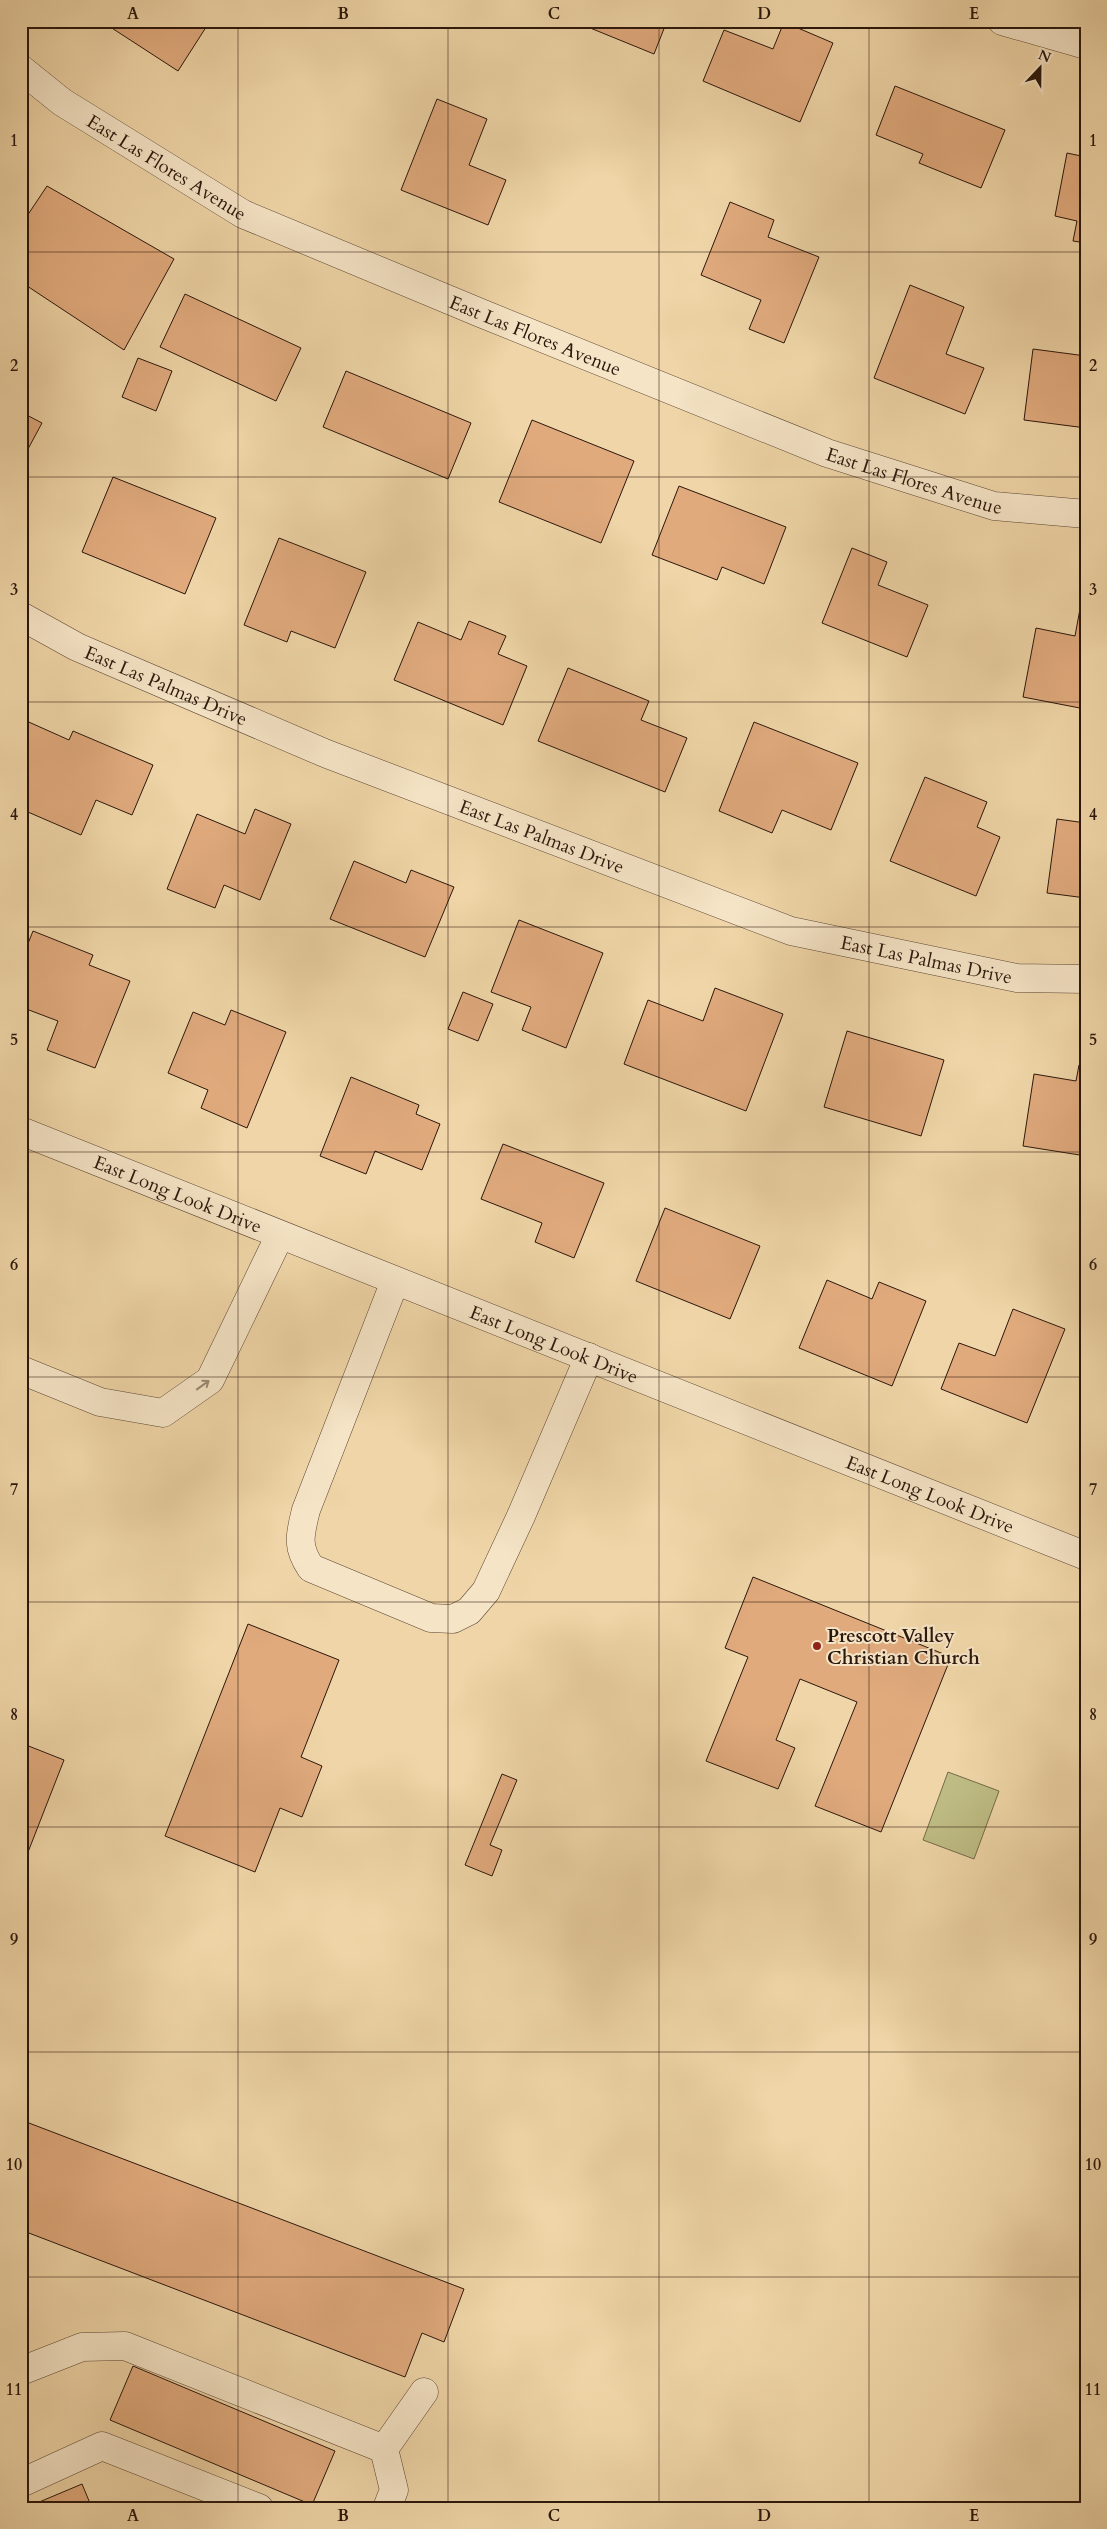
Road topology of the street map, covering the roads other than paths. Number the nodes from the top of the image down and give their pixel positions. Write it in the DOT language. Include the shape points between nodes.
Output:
graph roads {
  1 [pos="1002,21"];
  2 [pos="1086,44"];
  3 [pos="21,69"];
  4 [pos="1086,514"];
  5 [pos="21,616"];
  6 [pos="1086,979"];
  7 [pos="21,1132"];
  8 [pos="280,1234"];
  9 [pos="395,1281"];
  10 [pos="589,1358"];
  11 [pos="21,1370"];
  12 [pos="1086,1556"];
  13 [pos="21,2371"];
  14 [pos="424,2392"];
  15 [pos="384,2449"];
  16 [pos="21,2483"];
  17 [pos="259,2508"];
  18 [pos="387,2508"];
  1 -- 2 [label="street"];
  3 -- 4 [label="street, East Las Flores Avenue" via="62,102 244,214 483,314 827,453 994,506"];
  5 -- 6 [label="street, East Las Palmas Drive" via="77,647 327,754 791,931 1017,978"];
  7 -- 8 [label="street, East Long Look Drive"];
  8 -- 9 [label="street, East Long Look Drive"];
  11 -- 8 [label="street, one-way" via="100,1402 163,1413 210,1380"];
  9 -- 10 [label="street, East Long Look Drive"];
  9 -- 10 [label="street" via="306,1510 300,1533 301,1552 310,1568 431,1618 452,1619 469,1611 486,1591"];
  10 -- 12 [label="street, East Long Look Drive"];
  13 -- 15 [label="street" via="82,2347 125,2346"];
  14 -- 15 [label="street"];
  15 -- 18 [label="street" via="394,2490"];
  16 -- 17 [label="street" via="102,2446"];
}
